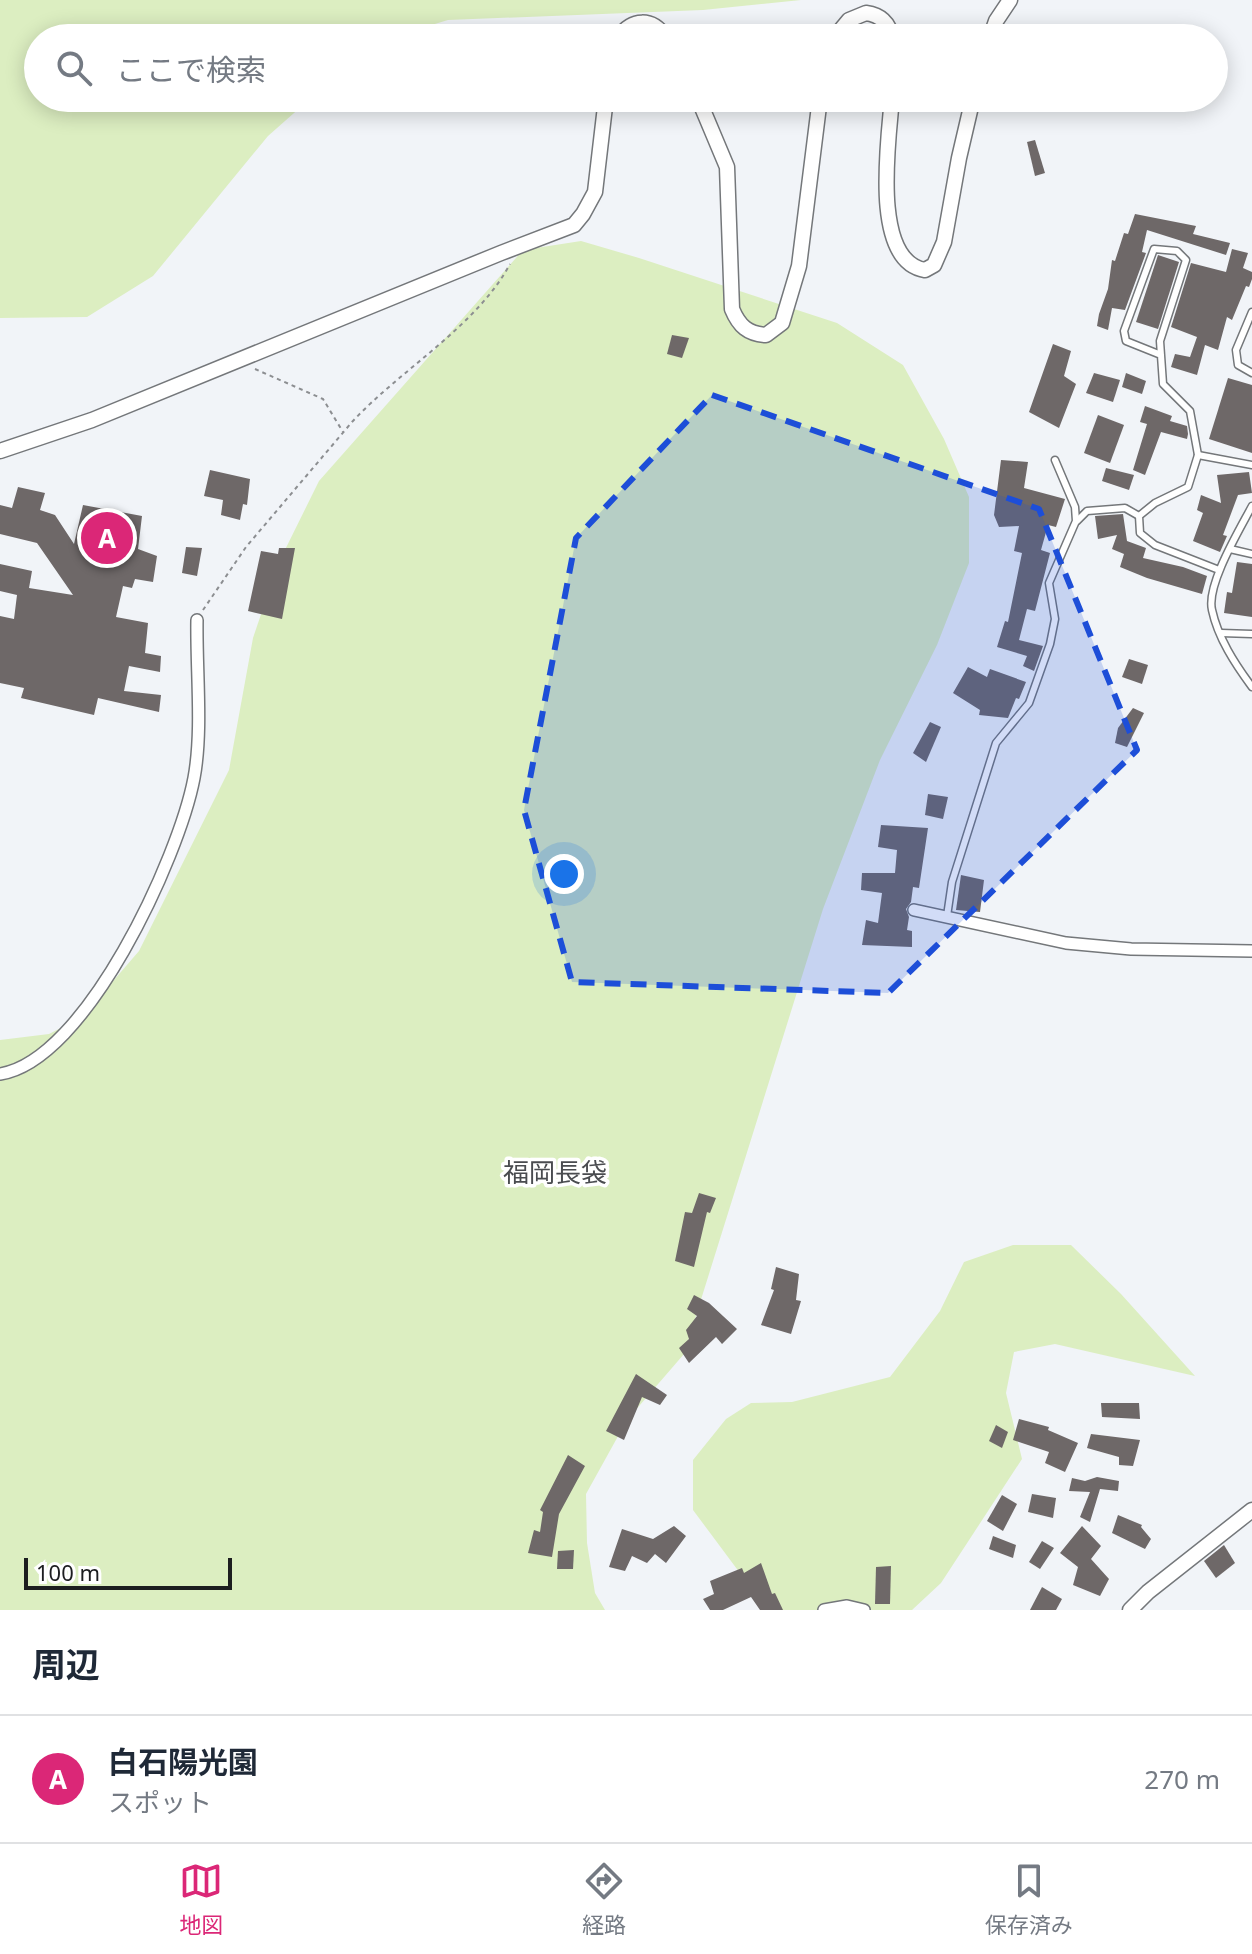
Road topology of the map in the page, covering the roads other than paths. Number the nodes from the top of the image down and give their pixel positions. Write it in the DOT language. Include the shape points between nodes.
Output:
graph roads {
  1 [pos="1010,0"];
  2 [pos="846,24"];
  3 [pos="888,24"];
  4 [pos="995,24"];
  5 [pos="605,112"];
  6 [pos="704,112"];
  7 [pos="818,112"];
  8 [pos="891,112"];
  9 [pos="970,112"];
  10 [pos="1252,312"];
  11 [pos="1161,355"];
  12 [pos="1252,373"];
  13 [pos="0,451"];
  14 [pos="1198,455"];
  15 [pos="1055,460"];
  16 [pos="1252,465"];
  17 [pos="1252,506"];
  18 [pos="1139,516"];
  19 [pos="1076,521"];
  20 [pos="1230,549"];
  21 [pos="1252,554"];
  22 [pos="1219,570"];
  23 [pos="197,620"];
  24 [pos="1221,633"];
  25 [pos="1252,634"];
  26 [pos="1252,687"];
  27 [pos="914,910"];
  28 [pos="947,916"];
  29 [pos="1252,951"];
  30 [pos="0,1074"];
  31 [pos="1252,1510"];
  32 [pos="824,1610"];
  33 [pos="864,1610"];
  34 [pos="1130,1610"];
  1 -- 4 [label="street"];
  2 -- 3 [label="street" via="866,13"];
  5 -- 13 [label="street" via="595,192 574,225 92,420"];
  6 -- 7 [label="street" via="727,167 732,309 748,331 766,335 782,323 799,266"];
  8 -- 9 [label="street" via="890,224 902,255 925,270 934,265 944,242"];
  10 -- 12 [label="lane" via="1236,350 1238,365"];
  11 -- 11 [label="lane" via="1160,341 1186,260 1177,251 1154,249 1124,331 1126,341"];
  11 -- 14 [label="lane" via="1163,384 1190,411"];
  14 -- 16 [label="lane"];
  14 -- 18 [label="lane" via="1188,487"];
  15 -- 19 [label="lane"];
  17 -- 20 [label="lane"];
  18 -- 19 [label="lane" via="1125,508 1087,511"];
  18 -- 22 [label="lane" via="1140,533 1155,545"];
  19 -- 28 [label="lane" via="1049,583 1055,619 1050,644 1029,703 996,743 952,882"];
  20 -- 21 [label="lane"];
  20 -- 22 [label="lane"];
  22 -- 24 [label="lane" via="1211,607"];
  23 -- 30 [label="street" via="194,778 180,832 155,893 115,965 64,1035 40,1056"];
  24 -- 25 [label="lane"];
  24 -- 26 [label="lane" via="1230,657"];
  27 -- 28 [label="street"];
  28 -- 29 [label="street" via="1066,943"];
  31 -- 34 [label="street"];
  32 -- 33 [label="street"];
}
